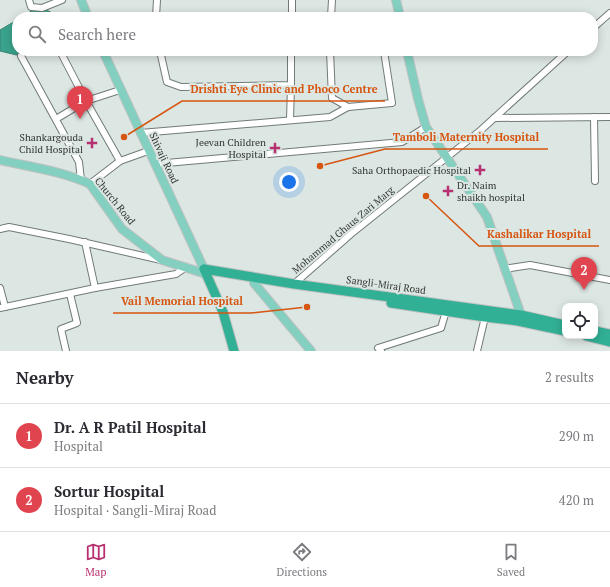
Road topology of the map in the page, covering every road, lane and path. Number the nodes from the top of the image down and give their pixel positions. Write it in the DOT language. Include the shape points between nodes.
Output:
graph roads {
  1 [pos="29,0"];
  2 [pos="62,0"];
  3 [pos="81,0"];
  4 [pos="157,0"];
  5 [pos="292,0"];
  6 [pos="332,0"];
  7 [pos="396,0"];
  8 [pos="86,12"];
  9 [pos="156,12"];
  10 [pos="292,12"];
  11 [pos="331,12"];
  12 [pos="399,12"];
  13 [pos="610,13"];
  14 [pos="598,24"];
  15 [pos="21,56"];
  16 [pos="63,56"];
  17 [pos="105,56"];
  18 [pos="161,56"];
  19 [pos="291,56"];
  20 [pos="330,56"];
  21 [pos="385,56"];
  22 [pos="408,56"];
  23 [pos="562,56"];
  24 [pos="291,85"];
  25 [pos="120,90"];
  26 [pos="86,101"];
  27 [pos="348,107"];
  28 [pos="594,117"];
  29 [pos="610,117"];
  30 [pos="494,118"];
  31 [pos="56,119"];
  32 [pos="290,120"];
  33 [pos="426,127"];
  34 [pos="140,133"];
  35 [pos="148,150"];
  36 [pos="447,157"];
  37 [pos="0,160"];
  38 [pos="120,161"];
  39 [pos="155,164"];
  40 [pos="82,180"];
  41 [pos="595,181"];
  42 [pos="90,184"];
  43 [pos="0,229"];
  44 [pos="85,242"];
  45 [pos="162,260"];
  46 [pos="186,267"];
  47 [pos="504,269"];
  48 [pos="205,271"];
  49 [pos="610,280"];
  50 [pos="254,283"];
  51 [pos="294,284"];
  52 [pos="0,288"];
  53 [pos="95,288"];
  54 [pos="70,294"];
  55 [pos="2,307"];
  56 [pos="446,311"];
  57 [pos="485,317"];
  58 [pos="519,318"];
  59 [pos="562,325"];
  60 [pos="562,330"];
  61 [pos="598,332"];
  62 [pos="610,334"];
  63 [pos="598,339"];
  64 [pos="610,342"];
  65 [pos="66,351"];
  66 [pos="234,351"];
  67 [pos="311,351"];
  68 [pos="381,351"];
  69 [pos="477,351"];
  1 -- 2 [label="street" via="32,7 42,8"];
  3 -- 8 [label="main road"];
  4 -- 9 [label="street"];
  5 -- 10 [label="street"];
  6 -- 11 [label="street"];
  7 -- 12 [label="main road"];
  13 -- 14 [label="street"];
  15 -- 31 [label="street"];
  16 -- 26 [label="street"];
  17 -- 25 [label="main road, Shivaji Road"];
  18 -- 24 [label="street" via="166,82 181,87"];
  19 -- 24 [label="street"];
  20 -- 27 [label="street" via="332,98"];
  21 -- 27 [label="street" via="392,103"];
  22 -- 33 [label="main road"];
  23 -- 30 [label="street, Mohammad Ghaus Zari Marg"];
  24 -- 32 [label="street"];
  25 -- 26 [label="street"];
  25 -- 34 [label="main road, Shivaji Road"];
  26 -- 31 [label="street"];
  26 -- 38 [label="street"];
  27 -- 32 [label="street" via="330,117"];
  28 -- 29 [label="street"];
  28 -- 30 [label="street"];
  28 -- 41 [label="street"];
  30 -- 36 [label="street, Mohammad Ghaus Zari Marg"];
  31 -- 40 [label="street" via="78,162"];
  32 -- 34 [label="street"];
  33 -- 36 [label="main road"];
  33 -- 39 [label="street" via="402,142"];
  34 -- 35 [label="main road, Shivaji Road"];
  35 -- 38 [label="street"];
  35 -- 39 [label="main road, Shivaji Road"];
  36 -- 47 [label="main road" via="487,216"];
  36 -- 51 [label="street, Mohammad Ghaus Zari Marg" via="351,234"];
  37 -- 40 [label="main road, Church Road"];
  38 -- 42 [label="street"];
  39 -- 48 [label="main road, Shivaji Road"];
  40 -- 42 [label="main road, Church Road"];
  42 -- 45 [label="main road, Church Road" via="122,229"];
  43 -- 44 [label="street" via="9,227"];
  44 -- 45 [label="street"];
  44 -- 53 [label="street"];
  45 -- 46 [label="main road, Church Road"];
  46 -- 48 [label="main road, Church Road"];
  46 -- 53 [label="street" via="176,274"];
  47 -- 49 [label="street" via="530,265"];
  47 -- 58 [label="main road"];
  48 -- 50 [label="highway, Sangli-Miraj Road"];
  48 -- 51 [label="highway, Sangli-Miraj Road"];
  48 -- 66 [label="highway" via="223,312"];
  50 -- 56 [label="highway, Sangli-Miraj Road"];
  50 -- 67 [label="main road"];
  51 -- 58 [label="highway, Sangli-Miraj Road"];
  52 -- 55 [label="street"];
  53 -- 54 [label="street"];
  54 -- 55 [label="street"];
  54 -- 65 [label="street" via="77,323 61,329"];
  56 -- 57 [label="highway, Sangli-Miraj Road"];
  56 -- 68 [label="street" via="441,328 378,348"];
  57 -- 58 [label="highway, Sangli-Miraj Road"];
  57 -- 69 [label="street"];
  58 -- 59 [label="highway, Sangli-Miraj Road"];
  58 -- 60 [label="highway, Sangli-Miraj Road"];
  61 -- 62 [label="highway"];
  63 -- 64 [label="highway"];
}
